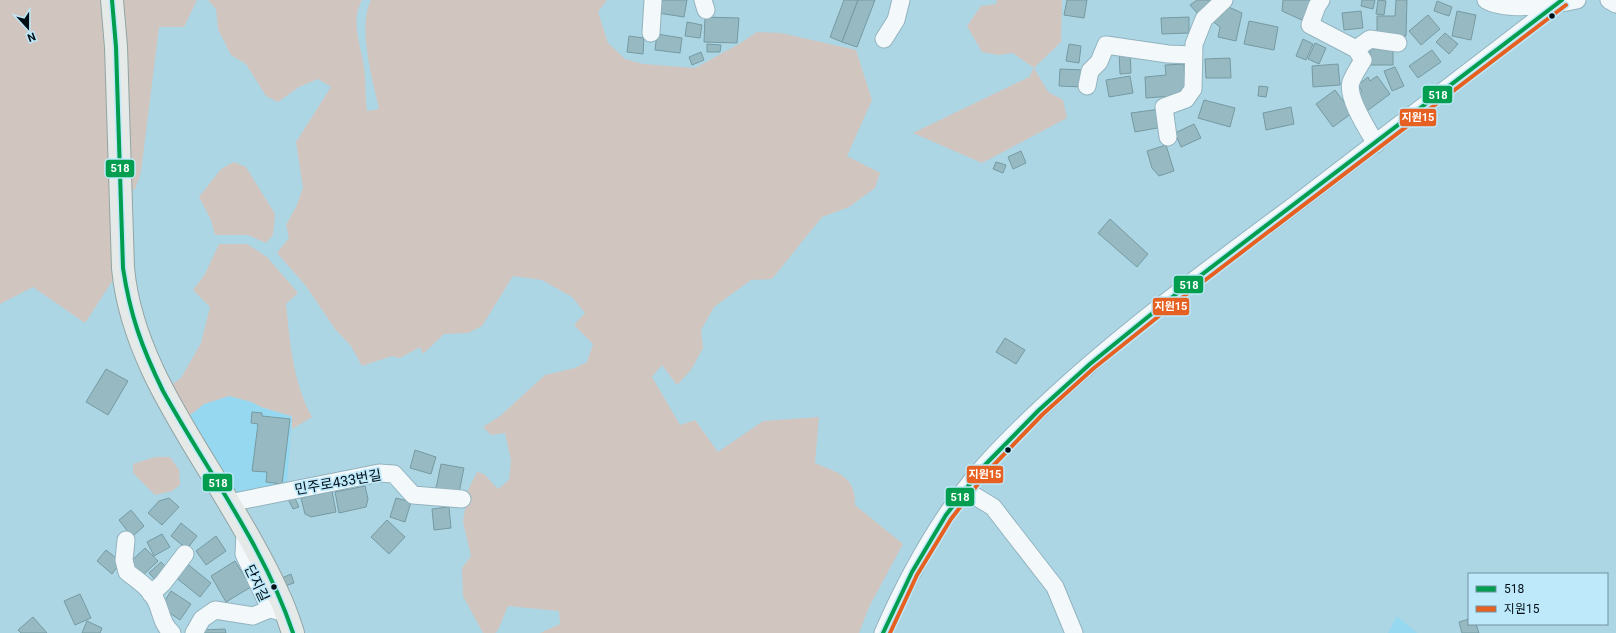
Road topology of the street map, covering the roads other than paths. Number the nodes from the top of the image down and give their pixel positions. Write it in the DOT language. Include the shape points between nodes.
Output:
graph roads {
  1 [pos="112,0"];
  2 [pos="653,0"];
  3 [pos="901,0"];
  4 [pos="1224,0"];
  5 [pos="1321,0"];
  6 [pos="1486,0"];
  7 [pos="1577,0"];
  8 [pos="1609,0"];
  9 [pos="1558,2"];
  10 [pos="1616,4"];
  11 [pos="651,32"];
  12 [pos="884,39"];
  13 [pos="1398,43"];
  14 [pos="1356,49"];
  15 [pos="1193,55"];
  16 [pos="1087,86"];
  17 [pos="1168,137"];
  18 [pos="1376,144"];
  19 [pos="965,490"];
  20 [pos="462,499"];
  21 [pos="229,503"];
  22 [pos="126,540"];
  23 [pos="185,554"];
  24 [pos="151,594"];
  25 [pos="278,611"];
  26 [pos="172,633"];
  27 [pos="194,633"];
  28 [pos="293,633"];
  29 [pos="883,633"];
  30 [pos="1074,633"];
  1 -- 21 [label="main road" via="126,292 150,366"];
  2 -- 11 [label="street"];
  3 -- 12 [label="street" via="896,20"];
  4 -- 15 [label="street" via="1204,19 1194,44"];
  5 -- 14 [label="street" via="1310,25"];
  6 -- 9 [label="street" via="1520,7"];
  7 -- 9 [label="street"];
  8 -- 10 [label="street"];
  9 -- 18 [label="street"];
  13 -- 14 [label="street" via="1370,39"];
  14 -- 18 [label="street" via="1363,60 1351,82 1350,94"];
  15 -- 16 [label="street" via="1106,45 1099,62 1090,71"];
  15 -- 17 [label="street" via="1193,89 1186,99 1164,107"];
  18 -- 19 [label="street" via="1102,353 1027,422"];
  19 -- 29 [label="street" via="908,577"];
  19 -- 30 [label="street" via="993,507 1055,587"];
  20 -- 21 [label="street, 민주로433번길" via="413,495 394,474 378,472"];
  21 -- 25 [label="main road" via="275,586"];
  22 -- 24 [label="street" via="124,560 127,572"];
  23 -- 24 [label="street" via="163,583"];
  24 -- 26 [label="street" via="157,602 166,627"];
  25 -- 27 [label="street, 단지길" via="254,616 216,610 202,619"];
  25 -- 28 [label="main road"];
}
